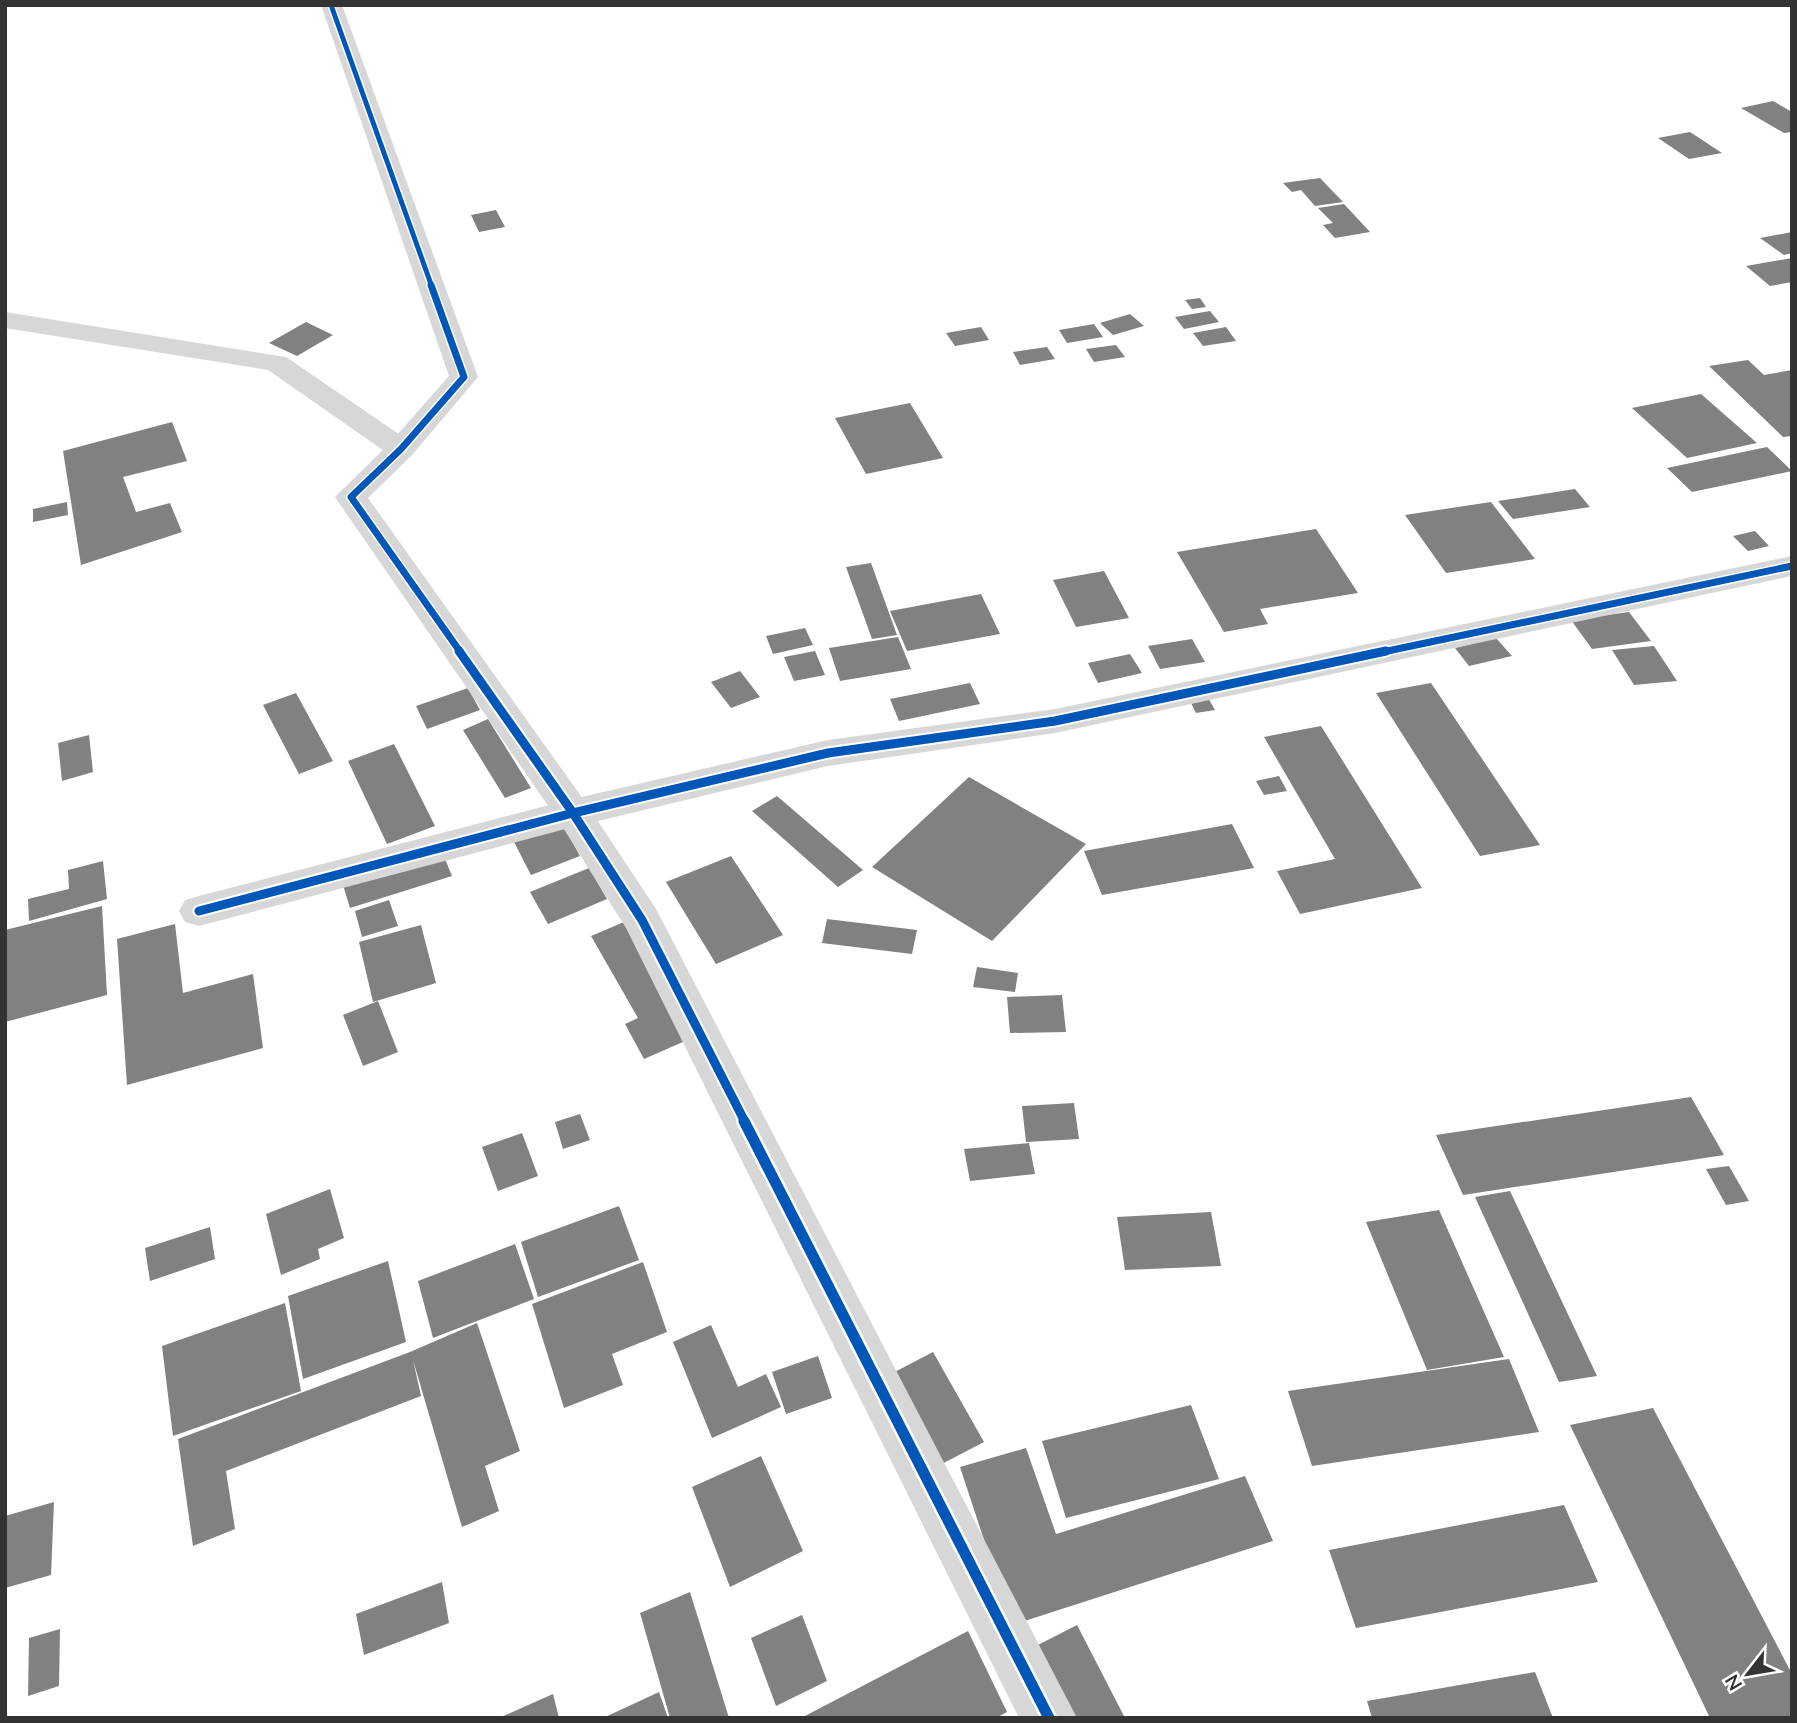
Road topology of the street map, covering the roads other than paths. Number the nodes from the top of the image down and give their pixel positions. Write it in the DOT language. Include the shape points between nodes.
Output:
graph roads {
  1 [pos="331,5"];
  2 [pos="5,320"];
  3 [pos="401,449"];
  4 [pos="1792,566"];
  5 [pos="573,813"];
  6 [pos="199,911"];
  7 [pos="1049,1718"];
  1 -- 3 [label="street" via="464,377"];
  2 -- 3 [label="street" via="276,363"];
  3 -- 5 [label="street" via="351,497"];
  4 -- 5 [label="street" via="1055,721 828,753"];
  5 -- 6 [label="street"];
  5 -- 7 [label="street" via="642,920"];
}
